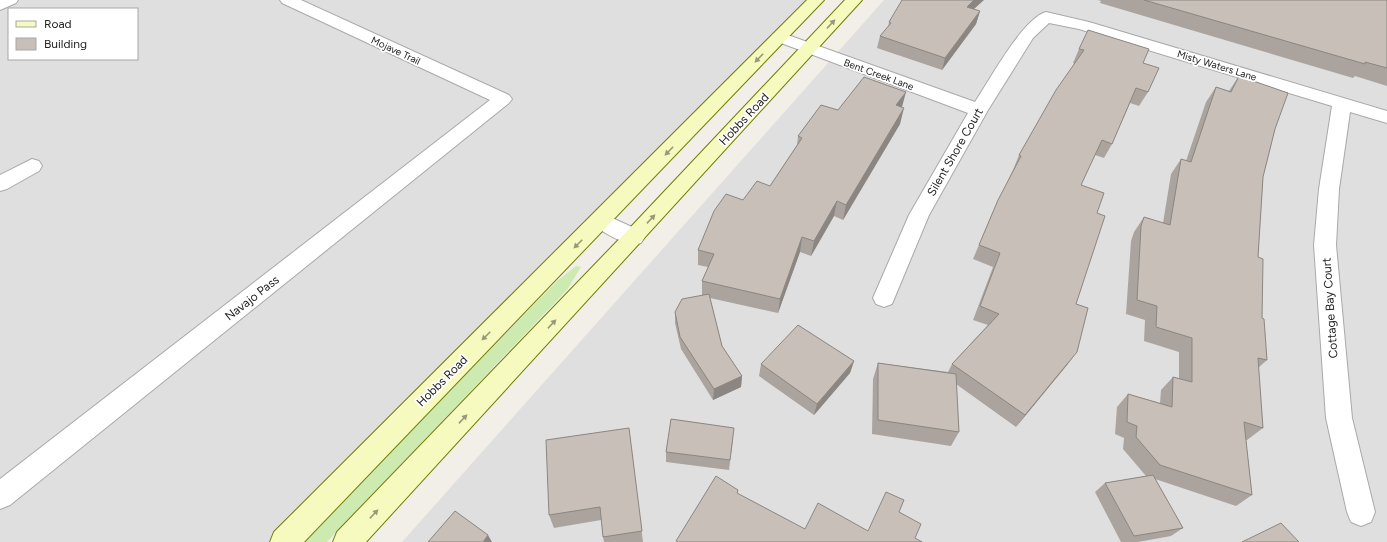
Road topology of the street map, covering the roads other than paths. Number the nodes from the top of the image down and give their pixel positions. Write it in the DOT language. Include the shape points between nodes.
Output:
graph roads {
  1 [pos="10,0"];
  2 [pos="288,0"];
  3 [pos="816,0"];
  4 [pos="854,0"];
  5 [pos="310,4"];
  6 [pos="0,5"];
  7 [pos="1046,17"];
  8 [pos="779,37"];
  9 [pos="808,49"];
  10 [pos="503,99"];
  11 [pos="1342,103"];
  12 [pos="979,110"];
  13 [pos="1387,117"];
  14 [pos="32,166"];
  15 [pos="0,184"];
  16 [pos="601,220"];
  17 [pos="634,237"];
  18 [pos="884,298"];
  19 [pos="0,496"];
  20 [pos="1361,512"];
  21 [pos="284,542"];
  22 [pos="347,542"];
  1 -- 6 [label="street"];
  2 -- 5 [label="street, Mojave Trail"];
  3 -- 8 [label="street, Hobbs Road"];
  9 -- 4 [label="street, Hobbs Road, one-way"];
  5 -- 10 [label="street, Mojave Trail"];
  7 -- 11 [label="street, Misty Waters Lane" via="1083,25"];
  7 -- 12 [label="street, Silent Shore Court" via="1027,35"];
  8 -- 9 [label="street, Bent Creek Lane"];
  8 -- 16 [label="street, Hobbs Road, one-way"];
  9 -- 12 [label="street, Bent Creek Lane"];
  17 -- 9 [label="street, Hobbs Road, one-way"];
  10 -- 19 [label="street, Navajo Pass"];
  11 -- 13 [label="street, Misty Waters Lane"];
  11 -- 20 [label="street, Cottage Bay Court" via="1329,189 1325,245 1339,418"];
  12 -- 18 [label="street, Silent Shore Court" via="919,215"];
  14 -- 15 [label="street"];
  16 -- 17 [label="street"];
  16 -- 21 [label="street, Hobbs Road, one-way"];
  22 -- 17 [label="street, Hobbs Road, one-way"];
}
